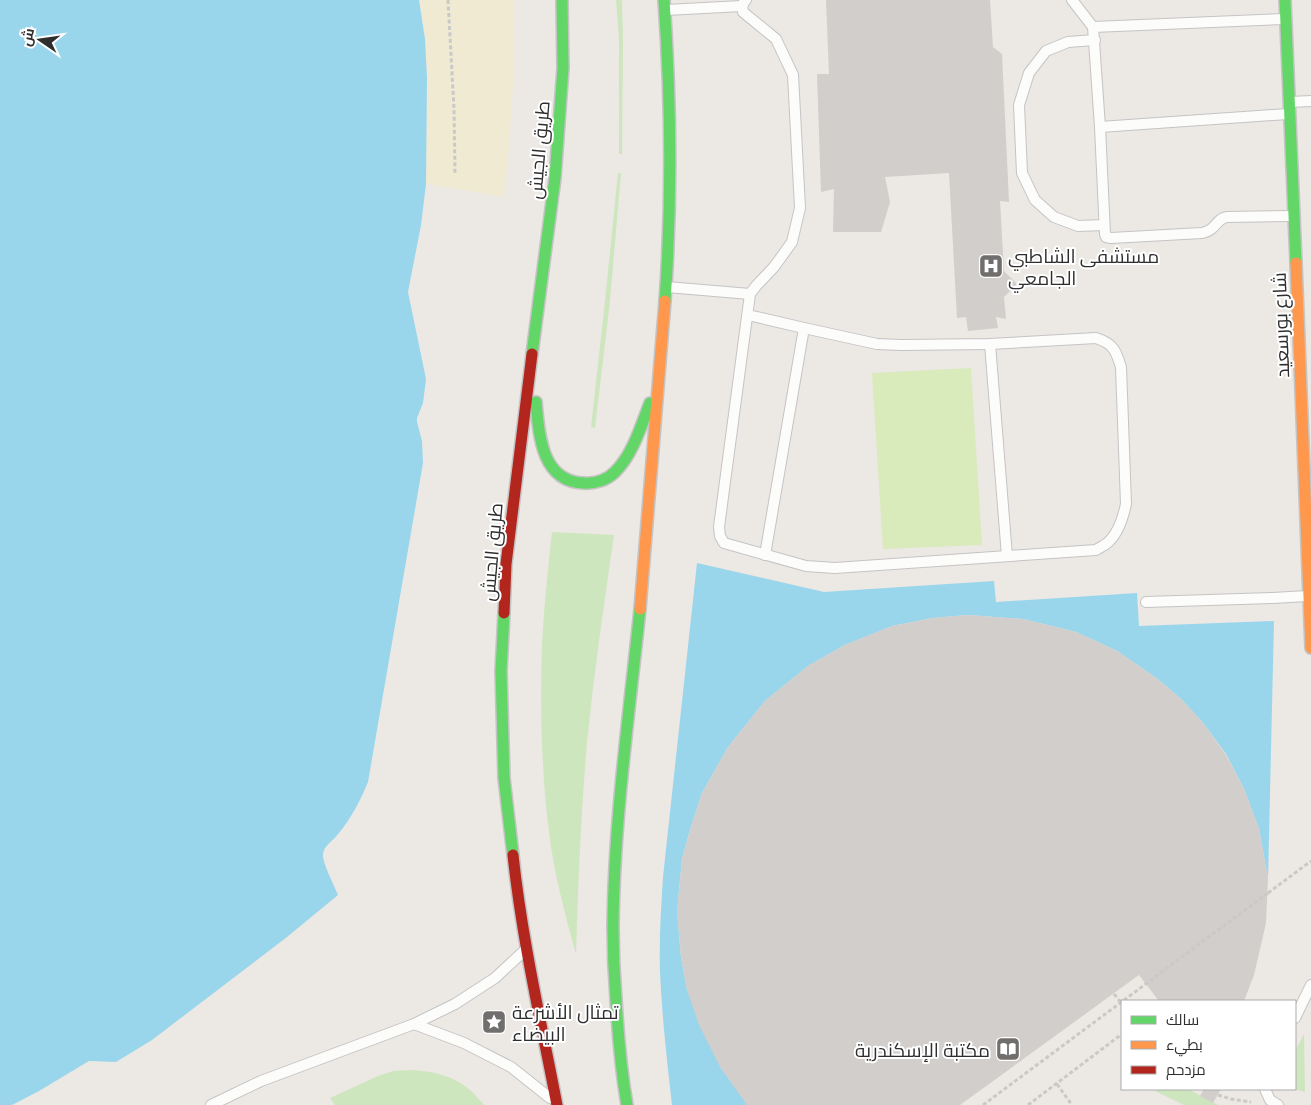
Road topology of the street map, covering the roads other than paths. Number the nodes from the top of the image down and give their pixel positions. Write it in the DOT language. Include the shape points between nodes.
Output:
graph roads {
  1 [pos="562,0"];
  2 [pos="1072,0"];
  3 [pos="1284,0"];
  4 [pos="744,3"];
  5 [pos="665,5"];
  6 [pos="1285,19"];
  7 [pos="1093,27"];
  8 [pos="1095,40"];
  9 [pos="1311,101"];
  10 [pos="1289,102"];
  11 [pos="1289,114"];
  12 [pos="1100,127"];
  13 [pos="1293,216"];
  14 [pos="1104,226"];
  15 [pos="666,287"];
  16 [pos="750,294"];
  17 [pos="748,315"];
  18 [pos="804,328"];
  19 [pos="990,344"];
  20 [pos="532,349"];
  21 [pos="657,387"];
  22 [pos="765,555"];
  23 [pos="1007,556"];
  24 [pos="1309,596"];
  25 [pos="1146,602"];
  26 [pos="1311,648"];
  27 [pos="527,948"];
  28 [pos="1311,985"];
  29 [pos="1296,1016"];
  30 [pos="414,1024"];
  31 [pos="1265,1090"];
  32 [pos="1276,1104"];
  33 [pos="211,1105"];
  34 [pos="557,1105"];
  35 [pos="627,1105"];
  1 -- 20 [label="main road, طريق الجيش" via="563,68 555,178"];
  2 -- 7 [label="lane"];
  3 -- 6 [label="main road, شارع بورسعيد"];
  4 -- 5 [label="lane"];
  4 -- 16 [label="lane" via="743,12 776,39 793,75 800,208 792,242"];
  5 -- 15 [label="main road" via="670,148"];
  6 -- 7 [label="lane"];
  6 -- 10 [label="main road, شارع بورسعيد"];
  7 -- 8 [label="lane"];
  8 -- 12 [label="lane"];
  8 -- 14 [label="lane" via="1068,42 1046,50 1030,73 1018,105 1022,173 1035,200 1054,217 1078,226"];
  9 -- 10 [label="lane"];
  10 -- 11 [label="main road, شارع بورسعيد"];
  11 -- 12 [label="lane"];
  11 -- 13 [label="main road, شارع بورسعيد"];
  12 -- 14 [label="lane"];
  13 -- 14 [label="lane" via="1227,217 1219,220 1208,232 1112,238 1106,237"];
  13 -- 24 [label="main road, شارع بورسعيد"];
  15 -- 16 [label="lane"];
  15 -- 21 [label="main road"];
  16 -- 17 [label="lane"];
  17 -- 18 [label="lane"];
  17 -- 22 [label="lane" via="719,527 724,543"];
  18 -- 19 [label="lane" via="877,344"];
  18 -- 22 [label="lane"];
  19 -- 23 [label="lane"];
  19 -- 23 [label="lane" via="1096,338 1107,341 1116,350 1121,367 1126,504 1115,533 1108,544 1096,550"];
  20 -- 21 [label="main road" via="542,449 553,470 572,482 595,483 615,472 628,453"];
  20 -- 27 [label="main road, طريق الجيش" via="506,564 501,671 504,778"];
  21 -- 35 [label="main road" via="651,488 619,805 613,919 618,1033"];
  22 -- 23 [label="lane" via="828,568"];
  24 -- 25 [label="lane"];
  24 -- 26 [label="main road, شارع بورسعيد"];
  27 -- 30 [label="lane" via="487,983 455,1004"];
  27 -- 34 [label="main road, طريق الجيش"];
  28 -- 29 [label="lane"];
  30 -- 33 [label="lane" via="261,1081"];
  30 -- 34 [label="lane" via="464,1043 511,1067"];
  31 -- 32 [label="lane"];
}
